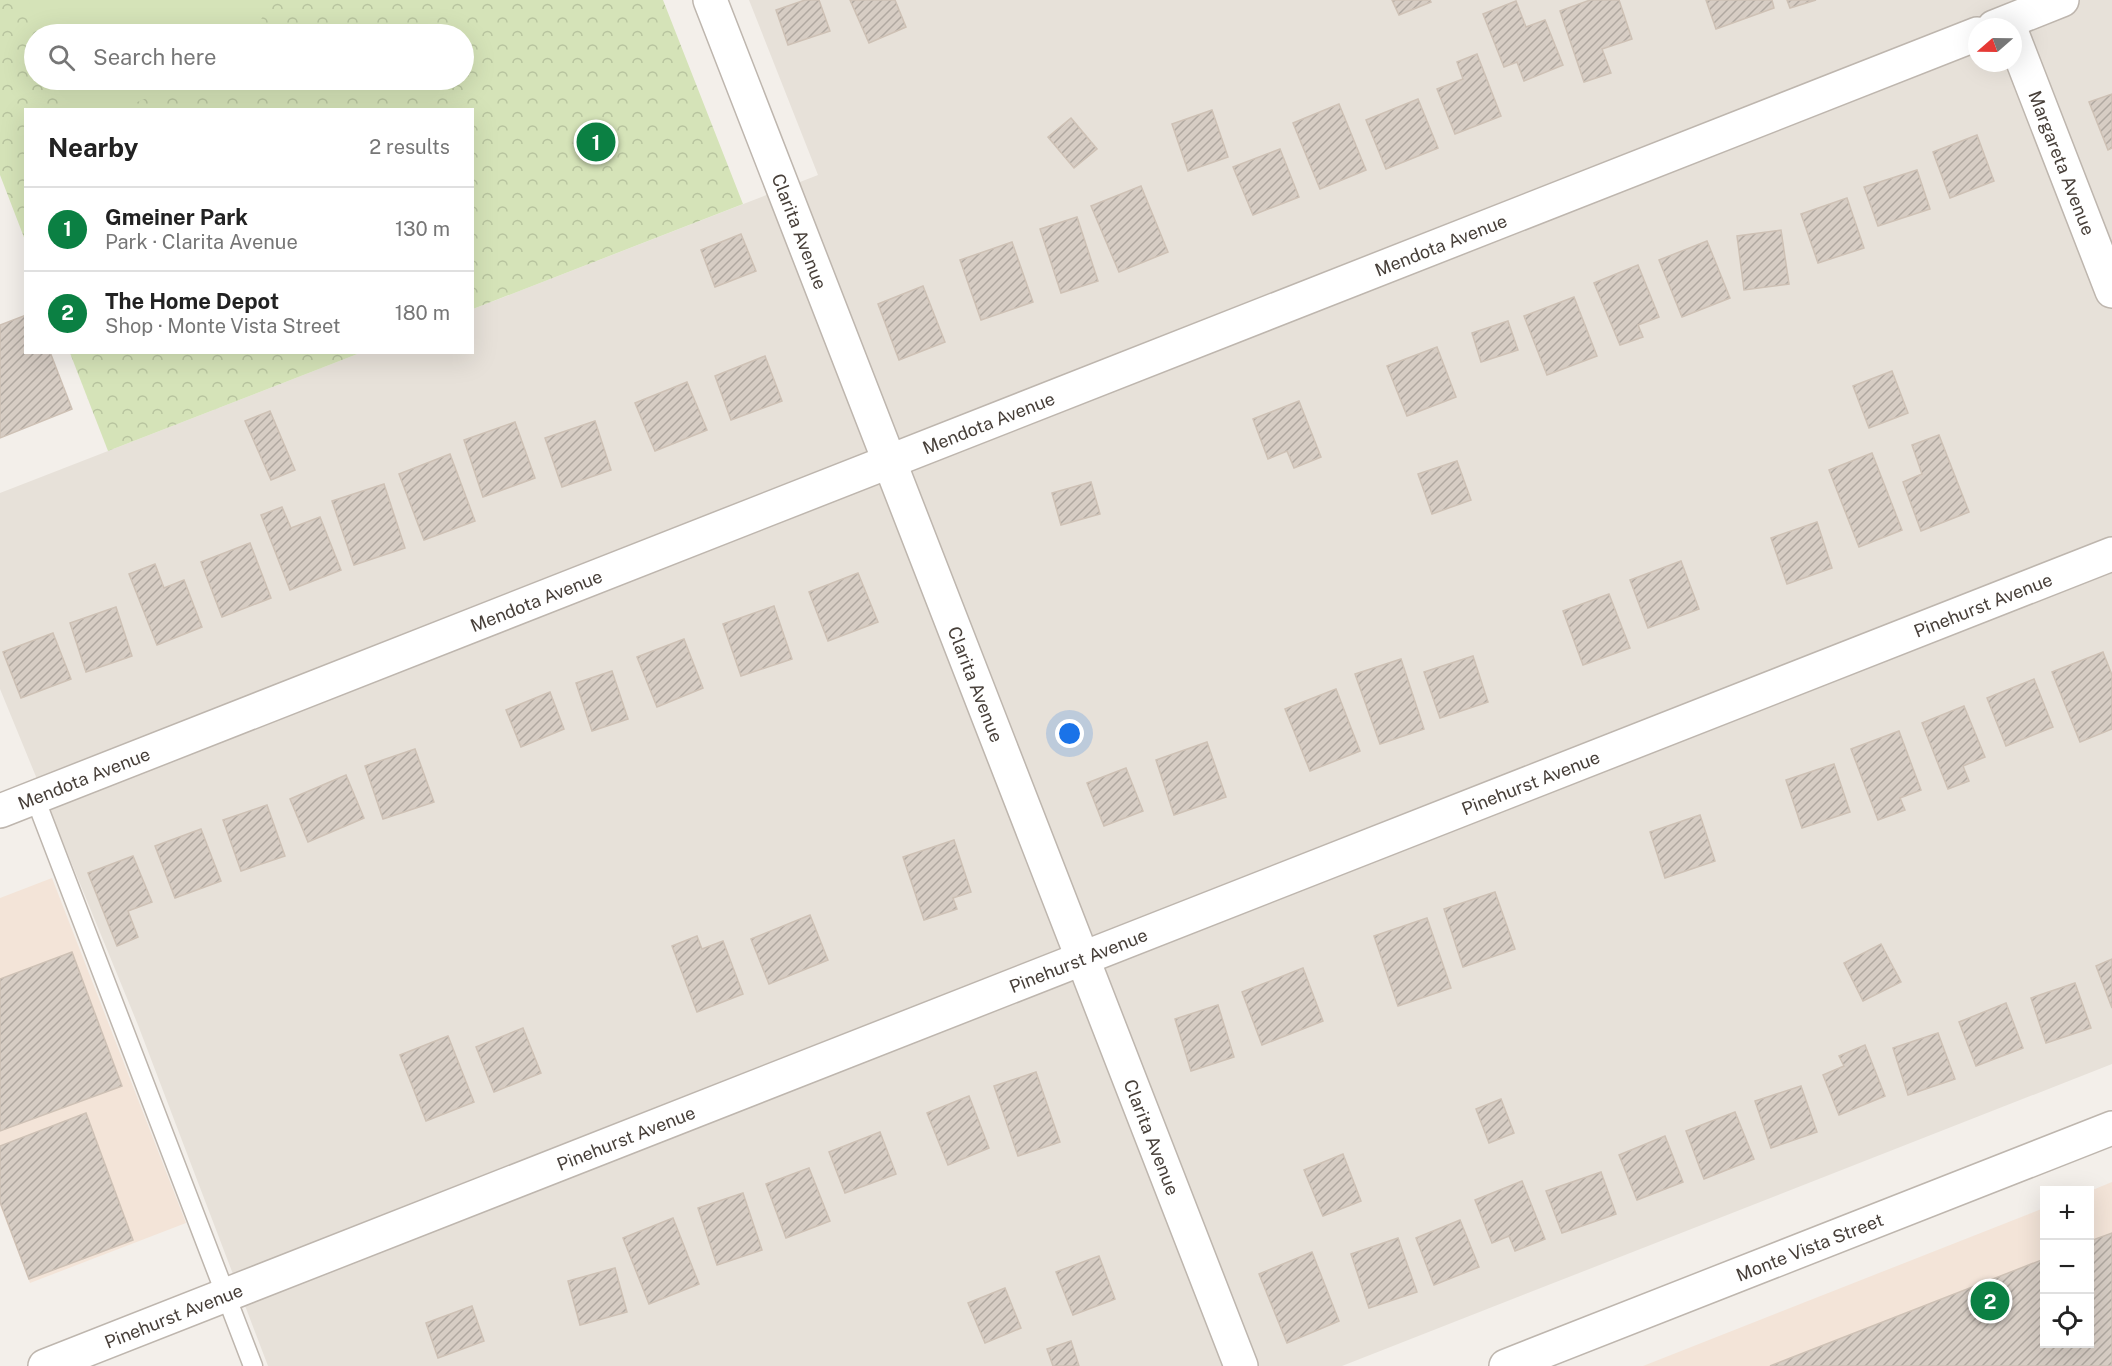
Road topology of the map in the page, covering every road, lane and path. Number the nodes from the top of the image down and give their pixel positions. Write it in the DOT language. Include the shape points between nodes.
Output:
graph roads {
  1 [pos="710,0"];
  2 [pos="2062,0"];
  3 [pos="2015,18"];
  4 [pos="1968,38"];
  5 [pos="2022,65"];
  6 [pos="2112,291"];
  7 [pos="890,462"];
  8 [pos="2112,554"];
  9 [pos="34,798"];
  10 [pos="0,812"];
  11 [pos="1083,959"];
  12 [pos="2112,1128"];
  13 [pos="225,1296"];
  14 [pos="45,1366"];
  15 [pos="253,1366"];
  16 [pos="1241,1366"];
  17 [pos="1506,1366"];
  1 -- 7 [label="street, Clarita Avenue"];
  2 -- 3 [label="street"];
  4 -- 7 [label="street, Mendota Avenue"];
  5 -- 6 [label="street, Margareta Avenue"];
  7 -- 9 [label="street, Mendota Avenue"];
  7 -- 11 [label="street, Clarita Avenue"];
  8 -- 11 [label="street, Pinehurst Avenue"];
  9 -- 10 [label="street, Mendota Avenue"];
  9 -- 13 [label="lane"];
  11 -- 13 [label="street, Pinehurst Avenue"];
  11 -- 16 [label="street, Clarita Avenue"];
  12 -- 17 [label="street, Monte Vista Street"];
  13 -- 14 [label="street, Pinehurst Avenue"];
  13 -- 15 [label="lane"];
}
